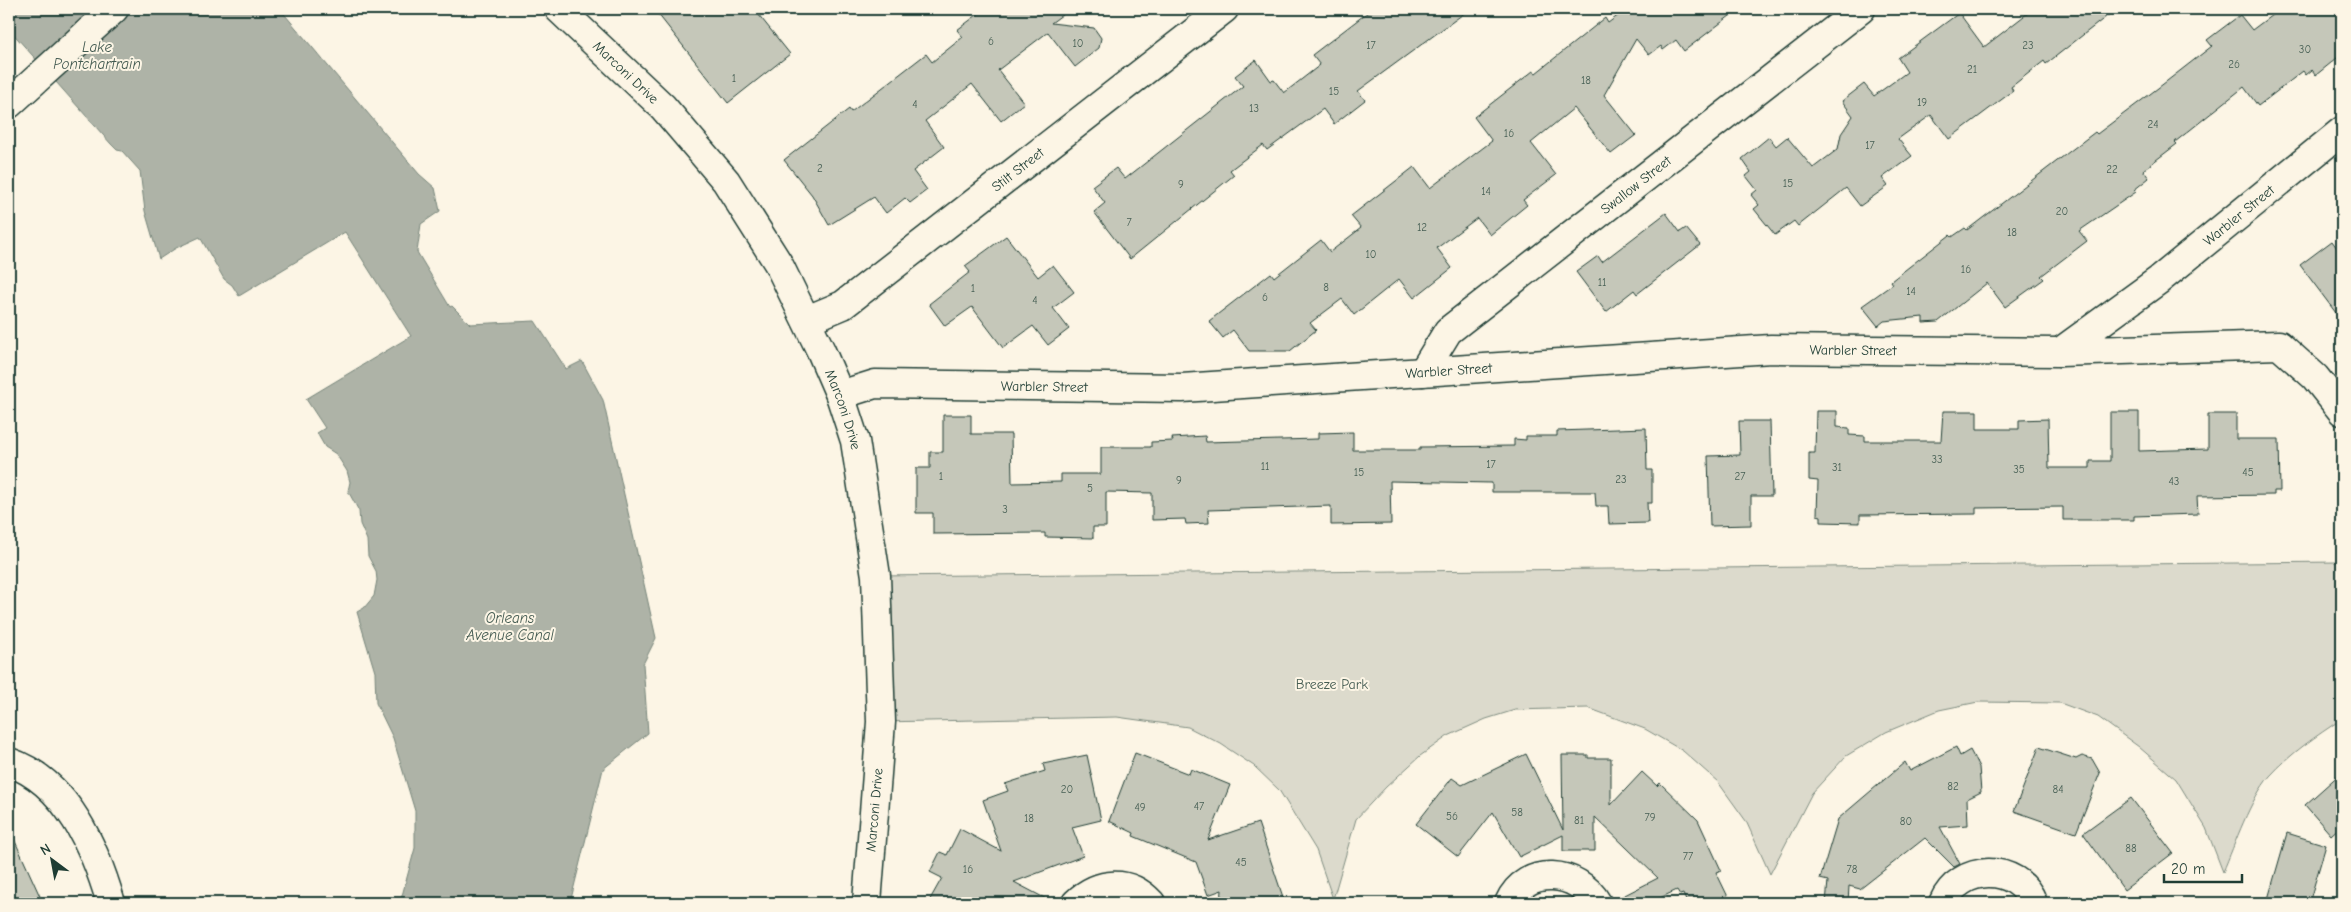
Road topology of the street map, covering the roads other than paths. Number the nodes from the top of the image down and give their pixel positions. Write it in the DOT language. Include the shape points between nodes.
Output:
graph roads {
  1 [pos="114,9"];
  2 [pos="1224,9"];
  3 [pos="1861,9"];
  4 [pos="572,12"];
  5 [pos="9,104"];
  6 [pos="2342,131"];
  7 [pos="807,320"];
  8 [pos="2060,352"];
  9 [pos="1423,372"];
  10 [pos="840,395"];
  11 [pos="2342,411"];
  12 [pos="9,762"];
  13 [pos="111,903"];
  14 [pos="867,903"];
  15 [pos="1076,903"];
  16 [pos="1151,903"];
  17 [pos="1509,903"];
  18 [pos="1597,903"];
  19 [pos="1943,903"];
  20 [pos="2033,903"];
  1 -- 5 [label="street"];
  2 -- 7 [label="street, Stilt Street" via="844,305"];
  3 -- 9 [label="street, Swallow Street" via="1448,331"];
  4 -- 7 [label="street, Marconi Drive" via="711,162 758,229"];
  6 -- 8 [label="street, Warbler Street" via="2159,280"];
  7 -- 10 [label="street, Marconi Drive"];
  8 -- 9 [label="street, Warbler Street" via="1771,350"];
  8 -- 11 [label="street, Warbler Street" via="2280,345 2315,377"];
  9 -- 10 [label="street, Warbler Street" via="1182,388 875,384"];
  10 -- 14 [label="street, Marconi Drive" via="855,441 876,576 881,722"];
  12 -- 13 [label="street" via="25,768 62,801 92,850"];
  15 -- 16 [label="street" via="1098,888 1112,885 1126,886 1139,892"];
  17 -- 18 [label="street" via="1527,882 1563,876 1584,887"];
  19 -- 20 [label="street" via="1955,884 1982,872 2010,877 2022,886"];
}
